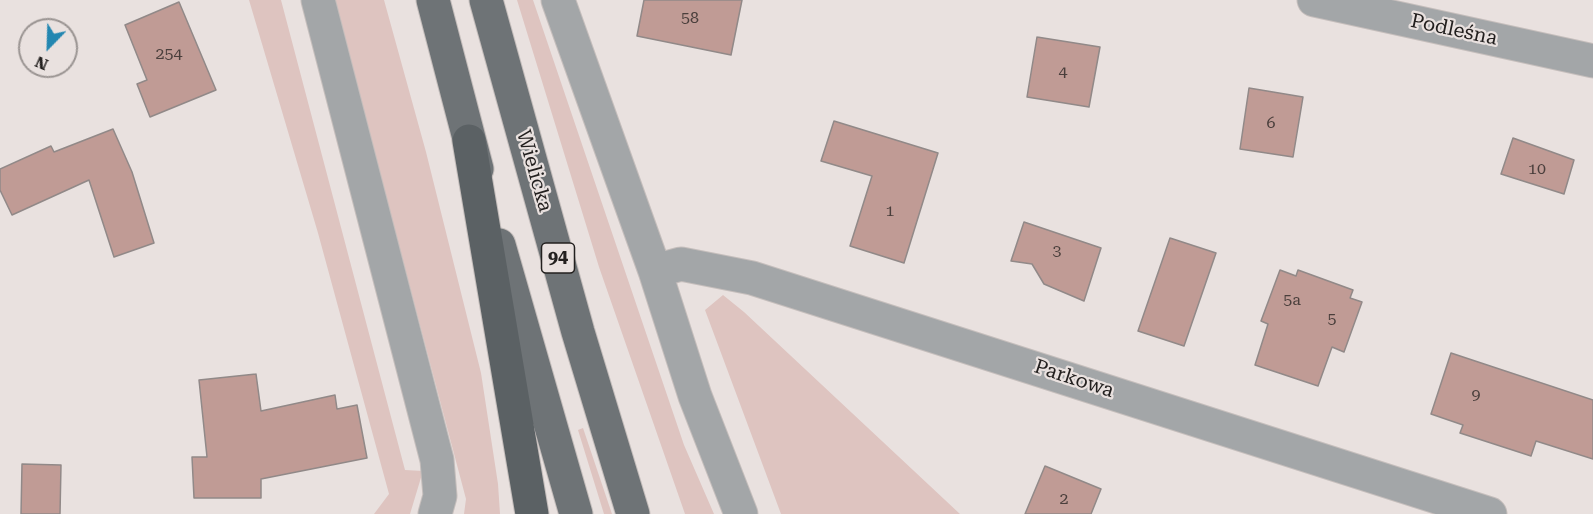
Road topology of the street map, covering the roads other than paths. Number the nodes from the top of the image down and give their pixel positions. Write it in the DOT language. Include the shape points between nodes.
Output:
graph roads {
  1 [pos="318,0"];
  2 [pos="432,0"];
  3 [pos="486,0"];
  4 [pos="558,0"];
  5 [pos="1314,0"];
  6 [pos="1593,61"];
  7 [pos="470,141"];
  8 [pos="655,270"];
  9 [pos="435,514"];
  10 [pos="532,514"];
  11 [pos="576,514"];
  12 [pos="633,514"];
  13 [pos="741,514"];
  14 [pos="1490,514"];
  1 -- 9 [label="street" via="437,460 440,496"];
  2 -- 7 [label="main road"];
  3 -- 12 [label="main road, Wielicka / 94"];
  4 -- 8 [label="street"];
  5 -- 6 [label="street, Podleśna"];
  7 -- 10 [label="highway"];
  7 -- 11 [label="main road"];
  8 -- 13 [label="street" via="694,396"];
  8 -- 14 [label="street, Parkowa" via="681,264 752,278"];
}
